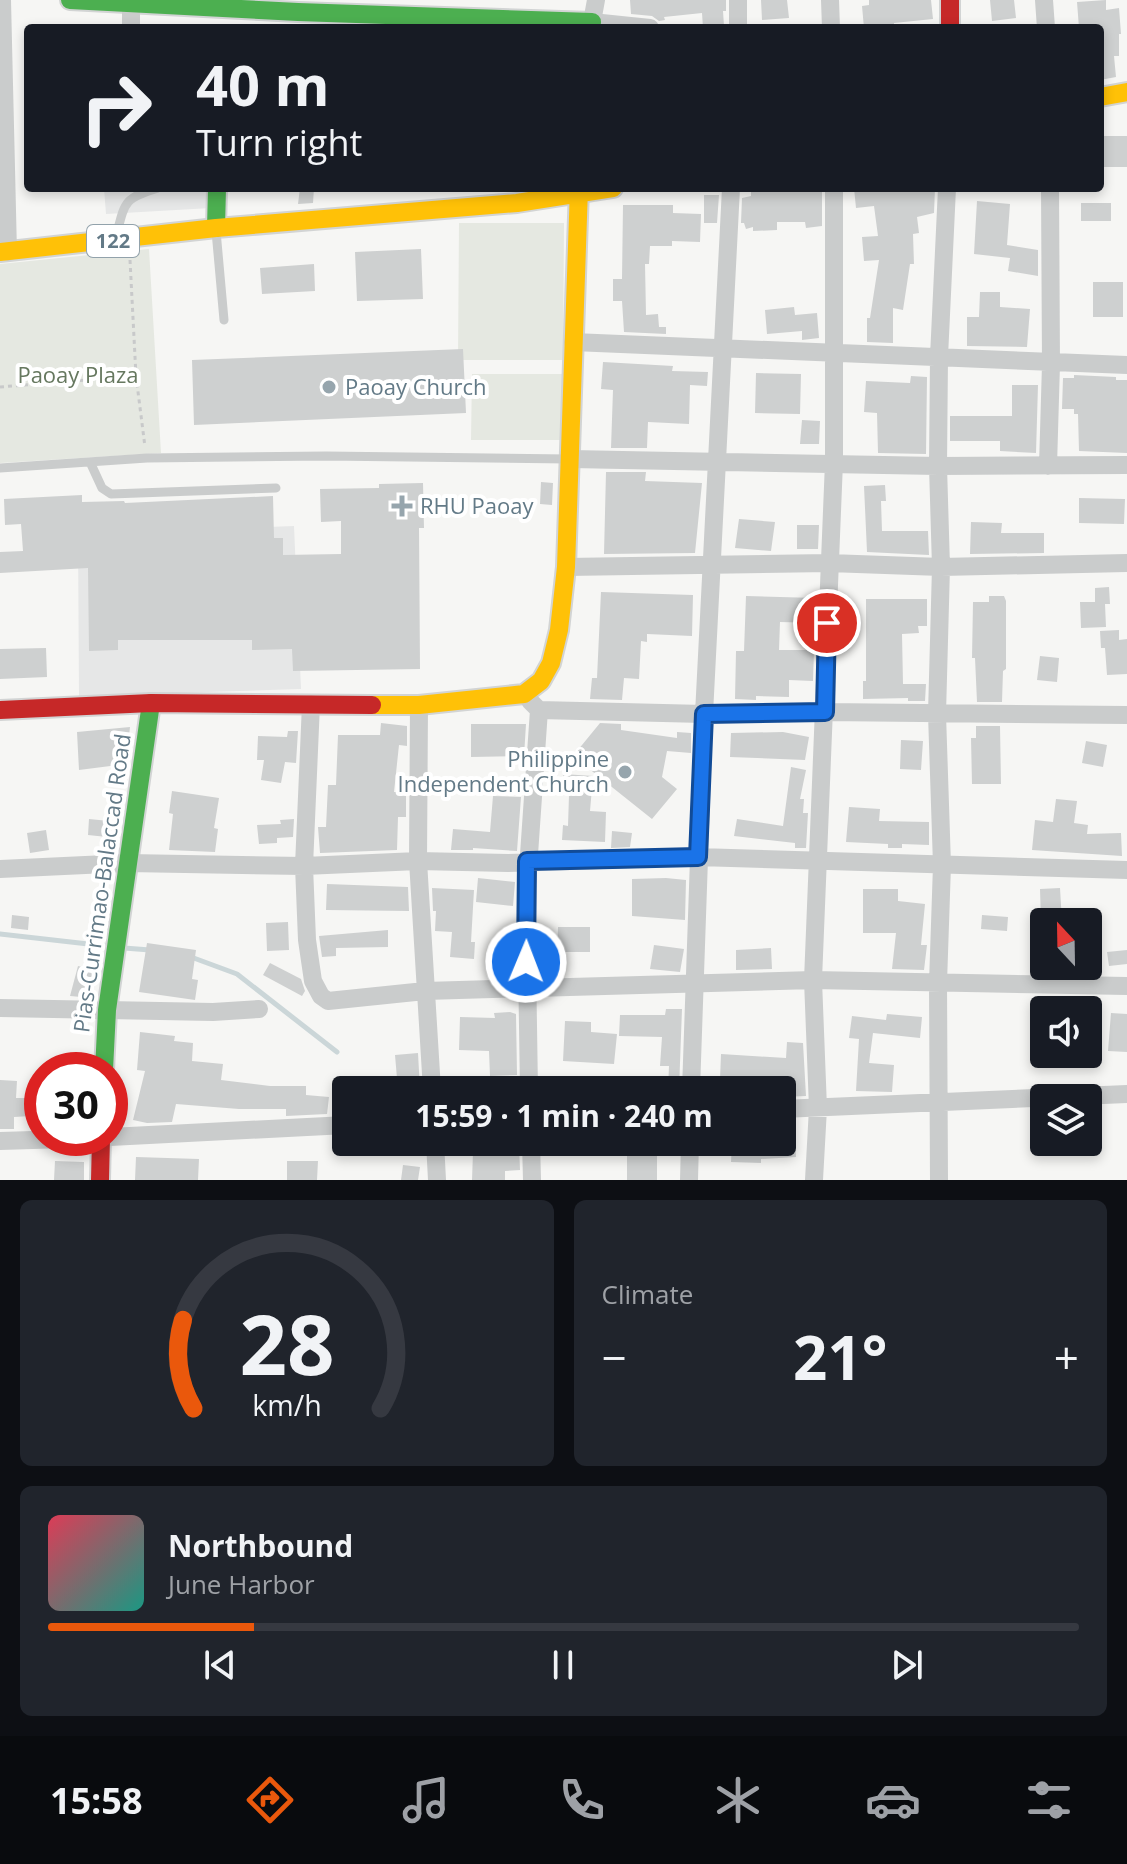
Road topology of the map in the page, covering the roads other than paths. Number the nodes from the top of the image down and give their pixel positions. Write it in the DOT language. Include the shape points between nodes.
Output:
graph roads {
  1 [pos="2,0"];
  2 [pos="70,0"];
  3 [pos="596,0"];
  4 [pos="738,0"];
  5 [pos="830,0"];
  6 [pos="950,0"];
  7 [pos="1044,0"];
  8 [pos="131,2"];
  9 [pos="221,4"];
  10 [pos="298,6"];
  11 [pos="131,24"];
  12 [pos="576,24"];
  13 [pos="591,24"];
  14 [pos="738,24"];
  15 [pos="831,24"];
  16 [pos="950,24"];
  17 [pos="1046,24"];
  18 [pos="1127,92"];
  19 [pos="1104,96"];
  20 [pos="146,192"];
  21 [pos="217,192"];
  22 [pos="579,192"];
  23 [pos="731,192"];
  24 [pos="834,192"];
  25 [pos="947,192"];
  26 [pos="1050,192"];
  27 [pos="216,228"];
  28 [pos="122,240"];
  29 [pos="4,252"];
  30 [pos="224,320"];
  31 [pos="573,342"];
  32 [pos="721,347"];
  33 [pos="834,354"];
  34 [pos="939,357"];
  35 [pos="1051,364"];
  36 [pos="1127,365"];
  37 [pos="571,459"];
  38 [pos="717,460"];
  39 [pos="90,462"];
  40 [pos="834,462"];
  41 [pos="1127,465"];
  42 [pos="938,466"];
  43 [pos="1048,466"];
  44 [pos="0,468"];
  45 [pos="276,488"];
  46 [pos="829,563"];
  47 [pos="1127,563"];
  48 [pos="713,566"];
  49 [pos="566,567"];
  50 [pos="941,567"];
  51 [pos="524,694"];
  52 [pos="151,703"];
  53 [pos="311,704"];
  54 [pos="419,705"];
  55 [pos="0,710"];
  56 [pos="539,710"];
  57 [pos="825,712"];
  58 [pos="704,714"];
  59 [pos="937,714"];
  60 [pos="1127,715"];
  61 [pos="698,857"];
  62 [pos="418,861"];
  63 [pos="527,861"];
  64 [pos="817,862"];
  65 [pos="128,863"];
  66 [pos="942,865"];
  67 [pos="304,866"];
  68 [pos="0,869"];
  69 [pos="1127,870"];
  70 [pos="813,980"];
  71 [pos="938,983"];
  72 [pos="694,985"];
  73 [pos="1127,986"];
  74 [pos="526,989"];
  75 [pos="425,991"];
  76 [pos="0,1008"];
  77 [pos="259,1009"];
  78 [pos="107,1010"];
  79 [pos="105,1052"];
  80 [pos="431,1076"];
  81 [pos="529,1076"];
  82 [pos="691,1076"];
  83 [pos="1127,1094"];
  84 [pos="938,1103"];
  85 [pos="818,1108"];
  86 [pos="796,1109"];
  87 [pos="332,1126"];
  88 [pos="128,1136"];
  89 [pos="24,1140"];
  90 [pos="0,1141"];
  91 [pos="100,1156"];
  92 [pos="436,1156"];
  93 [pos="531,1156"];
  94 [pos="690,1156"];
  95 [pos="100,1180"];
  96 [pos="437,1180"];
  97 [pos="532,1180"];
  98 [pos="689,1180"];
  99 [pos="814,1180"];
  100 [pos="939,1180"];
  1 -- 29 [label="street"];
  2 -- 8 [label="main road"];
  3 -- 13 [label="street"];
  4 -- 14 [label="street"];
  5 -- 15 [label="street"];
  6 -- 16 [label="main road"];
  7 -- 17 [label="street"];
  8 -- 9 [label="main road"];
  8 -- 11 [label="street"];
  9 -- 10 [label="main road"];
  10 -- 12 [label="main road"];
  18 -- 19 [label="main road"];
  20 -- 28 [label="lane" via="125,203"];
  21 -- 27 [label="main road"];
  22 -- 27 [label="main road, 122" via="517,203"];
  22 -- 31 [label="main road"];
  23 -- 32 [label="street"];
  24 -- 33 [label="street"];
  25 -- 34 [label="street"];
  26 -- 35 [label="street"];
  27 -- 28 [label="main road, 122"];
  27 -- 30 [label="lane"];
  28 -- 29 [label="main road, 122"];
  31 -- 32 [label="street"];
  31 -- 37 [label="main road"];
  32 -- 33 [label="street"];
  32 -- 38 [label="street"];
  33 -- 34 [label="street"];
  33 -- 40 [label="street"];
  34 -- 35 [label="street"];
  34 -- 42 [label="street"];
  35 -- 36 [label="street"];
  35 -- 43 [label="street"];
  37 -- 38 [label="street"];
  37 -- 39 [label="lane" via="341,456"];
  37 -- 49 [label="main road"];
  38 -- 40 [label="street"];
  38 -- 48 [label="street"];
  39 -- 44 [label="lane"];
  39 -- 45 [label="lane" via="102,488 111,494"];
  40 -- 42 [label="street"];
  40 -- 46 [label="street"];
  41 -- 43 [label="street"];
  42 -- 43 [label="street"];
  42 -- 50 [label="street"];
  46 -- 48 [label="street"];
  46 -- 50 [label="street"];
  46 -- 57 [label="street"];
  47 -- 50 [label="street"];
  48 -- 49 [label="street"];
  48 -- 58 [label="street"];
  49 -- 51 [label="main road" via="551,663 541,681"];
  50 -- 59 [label="street"];
  51 -- 54 [label="main road"];
  51 -- 56 [label="street"];
  52 -- 53 [label="main road"];
  52 -- 55 [label="main road"];
  52 -- 65 [label="main road, Pias-Currimao-Balaccad Road"];
  53 -- 54 [label="main road"];
  53 -- 67 [label="street"];
  54 -- 62 [label="street"];
  56 -- 58 [label="street"];
  56 -- 63 [label="street"];
  57 -- 58 [label="street"];
  57 -- 59 [label="street"];
  57 -- 64 [label="street"];
  58 -- 61 [label="street"];
  59 -- 60 [label="street"];
  59 -- 66 [label="street"];
  61 -- 63 [label="street"];
  61 -- 64 [label="street"];
  61 -- 72 [label="street"];
  62 -- 63 [label="street"];
  62 -- 67 [label="street"];
  62 -- 75 [label="street"];
  63 -- 74 [label="street"];
  64 -- 66 [label="street"];
  64 -- 70 [label="street"];
  65 -- 67 [label="street"];
  65 -- 68 [label="street"];
  65 -- 78 [label="main road, Pias-Currimao-Balaccad Road"];
  66 -- 69 [label="street"];
  66 -- 71 [label="street"];
  67 -- 75 [label="street" via="311,974 321,996 328,1001"];
  70 -- 71 [label="street"];
  70 -- 72 [label="street"];
  70 -- 85 [label="street"];
  71 -- 73 [label="street"];
  71 -- 84 [label="street"];
  72 -- 74 [label="street"];
  72 -- 82 [label="street"];
  74 -- 75 [label="street"];
  74 -- 81 [label="street"];
  75 -- 80 [label="street"];
  76 -- 78 [label="street"];
  77 -- 78 [label="street"];
  78 -- 79 [label="main road, Pias-Currimao-Balaccad Road"];
  83 -- 84 [label="street"];
  84 -- 85 [label="street"];
  84 -- 100 [label="street"];
  85 -- 86 [label="street"];
  85 -- 99 [label="street"];
  87 -- 88 [label="street"];
  89 -- 90 [label="street"];
  91 -- 95 [label="main road"];
  92 -- 96 [label="street"];
  93 -- 97 [label="street"];
  94 -- 98 [label="street"];
}
